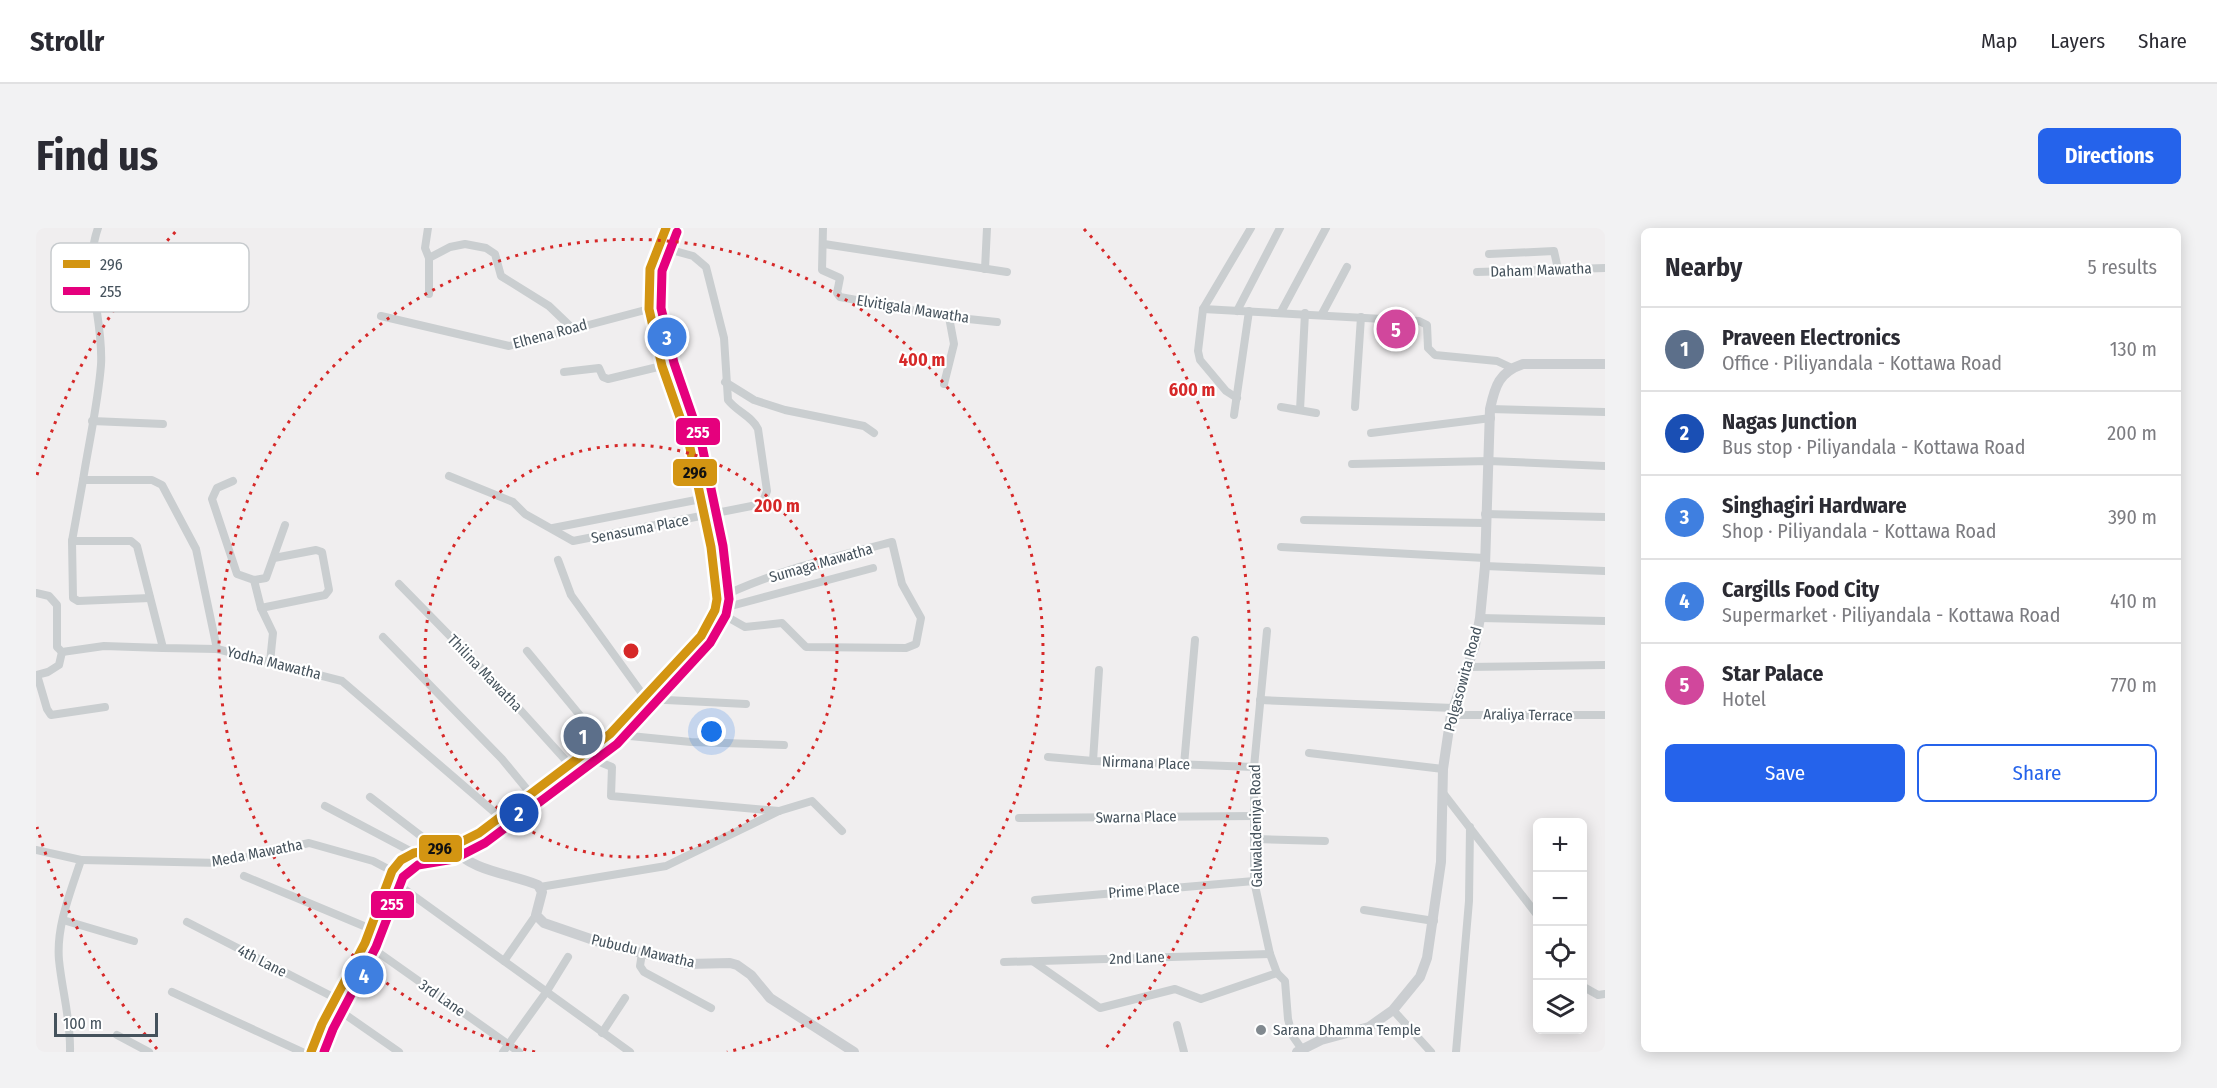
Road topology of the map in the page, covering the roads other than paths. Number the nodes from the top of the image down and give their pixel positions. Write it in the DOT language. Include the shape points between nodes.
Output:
graph roads {
  1 [pos="98,228"];
  2 [pos="428,228"];
  3 [pos="666,228"];
  4 [pos="823,228"];
  5 [pos="987,228"];
  6 [pos="1251,228"];
  7 [pos="1280,228"];
  8 [pos="1326,228"];
  9 [pos="92,243"];
  10 [pos="824,244"];
  11 [pos="657,246"];
  12 [pos="1489,254"];
  13 [pos="429,258"];
  14 [pos="1347,267"];
  15 [pos="1605,268"];
  16 [pos="985,269"];
  17 [pos="1558,269"];
  18 [pos="1007,272"];
  19 [pos="1478,272"];
  20 [pos="429,294"];
  21 [pos="649,309"];
  22 [pos="1203,309"];
  23 [pos="1237,311"];
  24 [pos="1249,311"];
  25 [pos="95,312"];
  26 [pos="1281,312"];
  27 [pos="1305,313"];
  28 [pos="1322,314"];
  29 [pos="381,316"];
  30 [pos="950,317"];
  31 [pos="1361,317"];
  32 [pos="997,322"];
  33 [pos="572,328"];
  34 [pos="1605,364"];
  35 [pos="662,366"];
  36 [pos="1512,368"];
  37 [pos="564,372"];
  38 [pos="725,382"];
  39 [pos="944,384"];
  40 [pos="1237,398"];
  41 [pos="1281,407"];
  42 [pos="1355,407"];
  43 [pos="1300,410"];
  44 [pos="1605,412"];
  45 [pos="1316,413"];
  46 [pos="1491,413"];
  47 [pos="1234,415"];
  48 [pos="92,421"];
  49 [pos="163,424"];
  50 [pos="874,433"];
  51 [pos="1371,433"];
  52 [pos="1489,461"];
  53 [pos="1352,464"];
  54 [pos="1605,466"];
  55 [pos="449,476"];
  56 [pos="83,480"];
  57 [pos="233,481"];
  58 [pos="701,499"];
  59 [pos="705,516"];
  60 [pos="1605,517"];
  61 [pos="1304,519"];
  62 [pos="1485,519"];
  63 [pos="285,525"];
  64 [pos="553,528"];
  65 [pos="72,541"];
  66 [pos="1281,547"];
  67 [pos="274,558"];
  68 [pos="558,560"];
  69 [pos="1485,562"];
  70 [pos="873,568"];
  71 [pos="1605,571"];
  72 [pos="254,580"];
  73 [pos="399,584"];
  74 [pos="36,593"];
  75 [pos="150,598"];
  76 [pos="716,606"];
  77 [pos="261,608"];
  78 [pos="1480,618"];
  79 [pos="1605,621"];
  80 [pos="1268,631"];
  81 [pos="383,637"];
  82 [pos="1194,640"];
  83 [pos="163,648"];
  84 [pos="217,649"];
  85 [pos="527,651"];
  86 [pos="62,652"];
  87 [pos="270,662"];
  88 [pos="1605,665"];
  89 [pos="1467,667"];
  90 [pos="1099,670"];
  91 [pos="36,675"];
  92 [pos="646,699"];
  93 [pos="1260,700"];
  94 [pos="746,704"];
  95 [pos="105,707"];
  96 [pos="1452,712"];
  97 [pos="1605,715"];
  98 [pos="606,737"];
  99 [pos="784,745"];
  100 [pos="1309,753"];
  101 [pos="582,755"];
  102 [pos="1048,757"];
  103 [pos="1093,761"];
  104 [pos="570,765"];
  105 [pos="1184,765"];
  106 [pos="1254,767"];
  107 [pos="1443,769"];
  108 [pos="530,793"];
  109 [pos="1443,793"];
  110 [pos="370,797"];
  111 [pos="325,806"];
  112 [pos="779,811"];
  113 [pos="1254,816"];
  114 [pos="500,818"];
  115 [pos="1019,818"];
  116 [pos="1470,828"];
  117 [pos="842,831"];
  118 [pos="1254,839"];
  119 [pos="1325,841"];
  120 [pos="446,848"];
  121 [pos="36,850"];
  122 [pos="414,853"];
  123 [pos="81,860"];
  124 [pos="391,875"];
  125 [pos="244,876"];
  126 [pos="1254,881"];
  127 [pos="540,887"];
  128 [pos="1035,900"];
  129 [pos="1364,910"];
  130 [pos="1533,910"];
  131 [pos="536,915"];
  132 [pos="63,920"];
  133 [pos="1434,921"];
  134 [pos="187,922"];
  135 [pos="371,929"];
  136 [pos="134,941"];
  137 [pos="365,943"];
  138 [pos="642,953"];
  139 [pos="1270,954"];
  140 [pos="568,957"];
  141 [pos="504,961"];
  142 [pos="1004,962"];
  143 [pos="1034,962"];
  144 [pos="1277,974"];
  145 [pos="1587,989"];
  146 [pos="547,991"];
  147 [pos="172,992"];
  148 [pos="1605,994"];
  149 [pos="625,998"];
  150 [pos="335,1003"];
  151 [pos="711,1008"];
  152 [pos="1393,1010"];
  153 [pos="1177,1025"];
  154 [pos="602,1033"];
  155 [pos="117,1035"];
  156 [pos="506,1048"];
  157 [pos="139,1050"];
  158 [pos="1299,1050"];
  159 [pos="70,1052"];
  160 [pos="149,1052"];
  161 [pos="302,1052"];
  162 [pos="310,1052"];
  163 [pos="399,1052"];
  164 [pos="519,1052"];
  165 [pos="630,1052"];
  166 [pos="854,1052"];
  167 [pos="1184,1052"];
  168 [pos="1431,1052"];
  169 [pos="1456,1052"];
  1 -- 9 [label="street"];
  2 -- 13 [label="street" via="425,248"];
  3 -- 11 [label="main road"];
  4 -- 10 [label="street, Elvitigala Mawatha"];
  5 -- 16 [label="street"];
  6 -- 22 [label="street"];
  7 -- 23 [label="street"];
  8 -- 26 [label="street"];
  10 -- 16 [label="street"];
  10 -- 30 [label="street, Elvitigala Mawatha" via="822,270 840,278 840,297"];
  11 -- 21 [label="main road" via="650,269"];
  11 -- 38 [label="street" via="693,256 706,267 724,338"];
  12 -- 17 [label="street" via="1554,251"];
  13 -- 20 [label="street"];
  13 -- 33 [label="street" via="465,244 491,251 501,276 549,306"];
  14 -- 28 [label="street"];
  15 -- 17 [label="street, Daham Mawatha"];
  16 -- 18 [label="street"];
  17 -- 19 [label="street, Daham Mawatha"];
  21 -- 33 [label="street, Elhena Road"];
  21 -- 35 [label="main road"];
  22 -- 23 [label="street"];
  22 -- 40 [label="street" via="1200,360"];
  23 -- 24 [label="street"];
  24 -- 26 [label="street"];
  24 -- 40 [label="street"];
  25 -- 48 [label="street" via="101,364"];
  26 -- 27 [label="street"];
  27 -- 28 [label="street"];
  27 -- 43 [label="street"];
  28 -- 31 [label="street"];
  29 -- 33 [label="street, Elhena Road" via="509,346"];
  30 -- 32 [label="street, Elvitigala Mawatha"];
  30 -- 39 [label="street" via="954,344"];
  31 -- 36 [label="street" via="1419,321 1427,325 1428,348 1435,355 1497,361"];
  31 -- 42 [label="street"];
  34 -- 36 [label="street" via="1523,364"];
  35 -- 37 [label="street" via="608,379 598,368"];
  35 -- 58 [label="main road" via="689,443"];
  36 -- 46 [label="street, Polgasowita Road" via="1496,384"];
  38 -- 50 [label="street" via="754,400 864,426"];
  38 -- 59 [label="street, Senasuma Place" via="728,400 757,426 767,491 765,500 757,507"];
  40 -- 47 [label="street"];
  41 -- 43 [label="street"];
  43 -- 45 [label="street"];
  44 -- 46 [label="street"];
  46 -- 51 [label="street"];
  46 -- 52 [label="street, Polgasowita Road"];
  48 -- 49 [label="street"];
  48 -- 56 [label="street"];
  52 -- 53 [label="street"];
  52 -- 54 [label="street"];
  52 -- 62 [label="street, Polgasowita Road"];
  55 -- 64 [label="street, Senasuma Place" via="502,496"];
  56 -- 65 [label="street"];
  56 -- 84 [label="street, Yodha Mawatha" via="152,480 162,485 196,549"];
  57 -- 72 [label="street" via="217,488 212,499 237,574"];
  58 -- 59 [label="main road"];
  58 -- 64 [label="street"];
  59 -- 64 [label="street, Senasuma Place" via="580,540 568,539"];
  59 -- 76 [label="main road"];
  60 -- 62 [label="street"];
  61 -- 62 [label="street"];
  62 -- 69 [label="street, Polgasowita Road"];
  63 -- 67 [label="street"];
  65 -- 75 [label="street" via="131,541 137,546"];
  65 -- 75 [label="street" via="73,598"];
  66 -- 69 [label="street"];
  67 -- 72 [label="street" via="266,578"];
  67 -- 77 [label="street" via="322,552 330,590 325,595"];
  68 -- 92 [label="street" via="571,595"];
  69 -- 71 [label="street"];
  69 -- 78 [label="street, Polgasowita Road"];
  70 -- 76 [label="street"];
  72 -- 77 [label="street"];
  73 -- 104 [label="street, Thilina Mawatha"];
  74 -- 86 [label="street" via="49,596 57,605 57,647"];
  75 -- 83 [label="street"];
  76 -- 76 [label="street, Sumaga Mawatha" via="740,588 892,542 902,584 921,618 916,644 906,648 806,647 782,623 745,627"];
  76 -- 92 [label="main road" via="701,636"];
  77 -- 87 [label="street" via="273,633"];
  78 -- 79 [label="street"];
  78 -- 89 [label="street, Polgasowita Road"];
  80 -- 93 [label="street, Galwaladeniya Road"];
  81 -- 108 [label="street"];
  82 -- 105 [label="street"];
  83 -- 84 [label="street"];
  83 -- 86 [label="street" via="104,646"];
  84 -- 87 [label="street, Yodha Mawatha"];
  85 -- 98 [label="street"];
  86 -- 91 [label="street" via="59,665"];
  87 -- 114 [label="street, Yodha Mawatha" via="342,681"];
  88 -- 89 [label="street"];
  89 -- 96 [label="street, Polgasowita Road"];
  90 -- 103 [label="street, Nirmana Place"];
  91 -- 95 [label="street" via="51,715"];
  92 -- 94 [label="street"];
  92 -- 98 [label="main road"];
  93 -- 96 [label="street, Araliya Terrace"];
  93 -- 106 [label="street, Galwaladeniya Road"];
  96 -- 97 [label="street, Araliya Terrace"];
  96 -- 107 [label="street, Polgasowita Road"];
  98 -- 99 [label="street"];
  98 -- 101 [label="main road"];
  100 -- 107 [label="street"];
  101 -- 104 [label="main road"];
  101 -- 112 [label="street" via="612,767 611,796"];
  102 -- 103 [label="street"];
  103 -- 105 [label="street, Nirmana Place"];
  104 -- 108 [label="main road"];
  105 -- 106 [label="street, Nirmana Place"];
  106 -- 113 [label="street, Galwaladeniya Road"];
  107 -- 109 [label="street, Polgasowita Road"];
  108 -- 114 [label="main road"];
  109 -- 116 [label="street"];
  109 -- 133 [label="street, Polgasowita Road"];
  110 -- 120 [label="street"];
  111 -- 122 [label="street"];
  112 -- 117 [label="street" via="812,801"];
  112 -- 127 [label="street" via="666,866"];
  113 -- 115 [label="street, Swarna Place"];
  113 -- 118 [label="street, Galwaladeniya Road"];
  114 -- 120 [label="main road"];
  116 -- 130 [label="street"];
  116 -- 169 [label="street" via="1469,901"];
  118 -- 119 [label="street"];
  118 -- 126 [label="street, Galwaladeniya Road"];
  120 -- 122 [label="main road"];
  120 -- 127 [label="street" via="473,864"];
  121 -- 123 [label="street, Meda Mawatha"];
  122 -- 124 [label="main road" via="401,860"];
  123 -- 124 [label="street, Meda Mawatha" via="221,863 309,843 373,861"];
  123 -- 132 [label="street"];
  124 -- 135 [label="main road"];
  124 -- 141 [label="street, Meda Mawatha"];
  125 -- 135 [label="street"];
  126 -- 128 [label="street, Prime Place"];
  126 -- 139 [label="street, Galwaladeniya Road"];
  127 -- 131 [label="street" via="542,895"];
  129 -- 133 [label="street"];
  131 -- 138 [label="street, Pubudu Mawatha" via="544,923"];
  131 -- 141 [label="street"];
  132 -- 136 [label="street"];
  132 -- 159 [label="street" via="59,958 71,1025"];
  133 -- 152 [label="street, Polgasowita Road" via="1420,977"];
  134 -- 150 [label="street, 4th Lane"];
  135 -- 137 [label="main road"];
  137 -- 150 [label="main road"];
  137 -- 156 [label="street, 3rd Lane"];
  138 -- 151 [label="street" via="640,966 644,972"];
  138 -- 166 [label="street, Pubudu Mawatha" via="688,964 737,965 770,998"];
  139 -- 143 [label="street, 2nd Lane"];
  139 -- 144 [label="street, Galwaladeniya Road"];
  140 -- 146 [label="street"];
  141 -- 146 [label="street, Meda Mawatha"];
  142 -- 143 [label="street, 2nd Lane"];
  143 -- 144 [label="street" via="1100,1008 1175,989 1202,999"];
  144 -- 158 [label="street, Galwaladeniya Road" via="1285,981 1287,1019"];
  145 -- 148 [label="street"];
  146 -- 154 [label="street, Meda Mawatha"];
  146 -- 156 [label="street"];
  147 -- 161 [label="street"];
  149 -- 154 [label="street"];
  150 -- 162 [label="main road"];
  150 -- 163 [label="street, 4th Lane"];
  152 -- 158 [label="street, Polgasowita Road" via="1369,1027"];
  152 -- 168 [label="street"];
  153 -- 167 [label="street"];
  154 -- 165 [label="street, Meda Mawatha"];
  155 -- 157 [label="street"];
  156 -- 164 [label="street, 3rd Lane"];
  157 -- 160 [label="street"];
}
